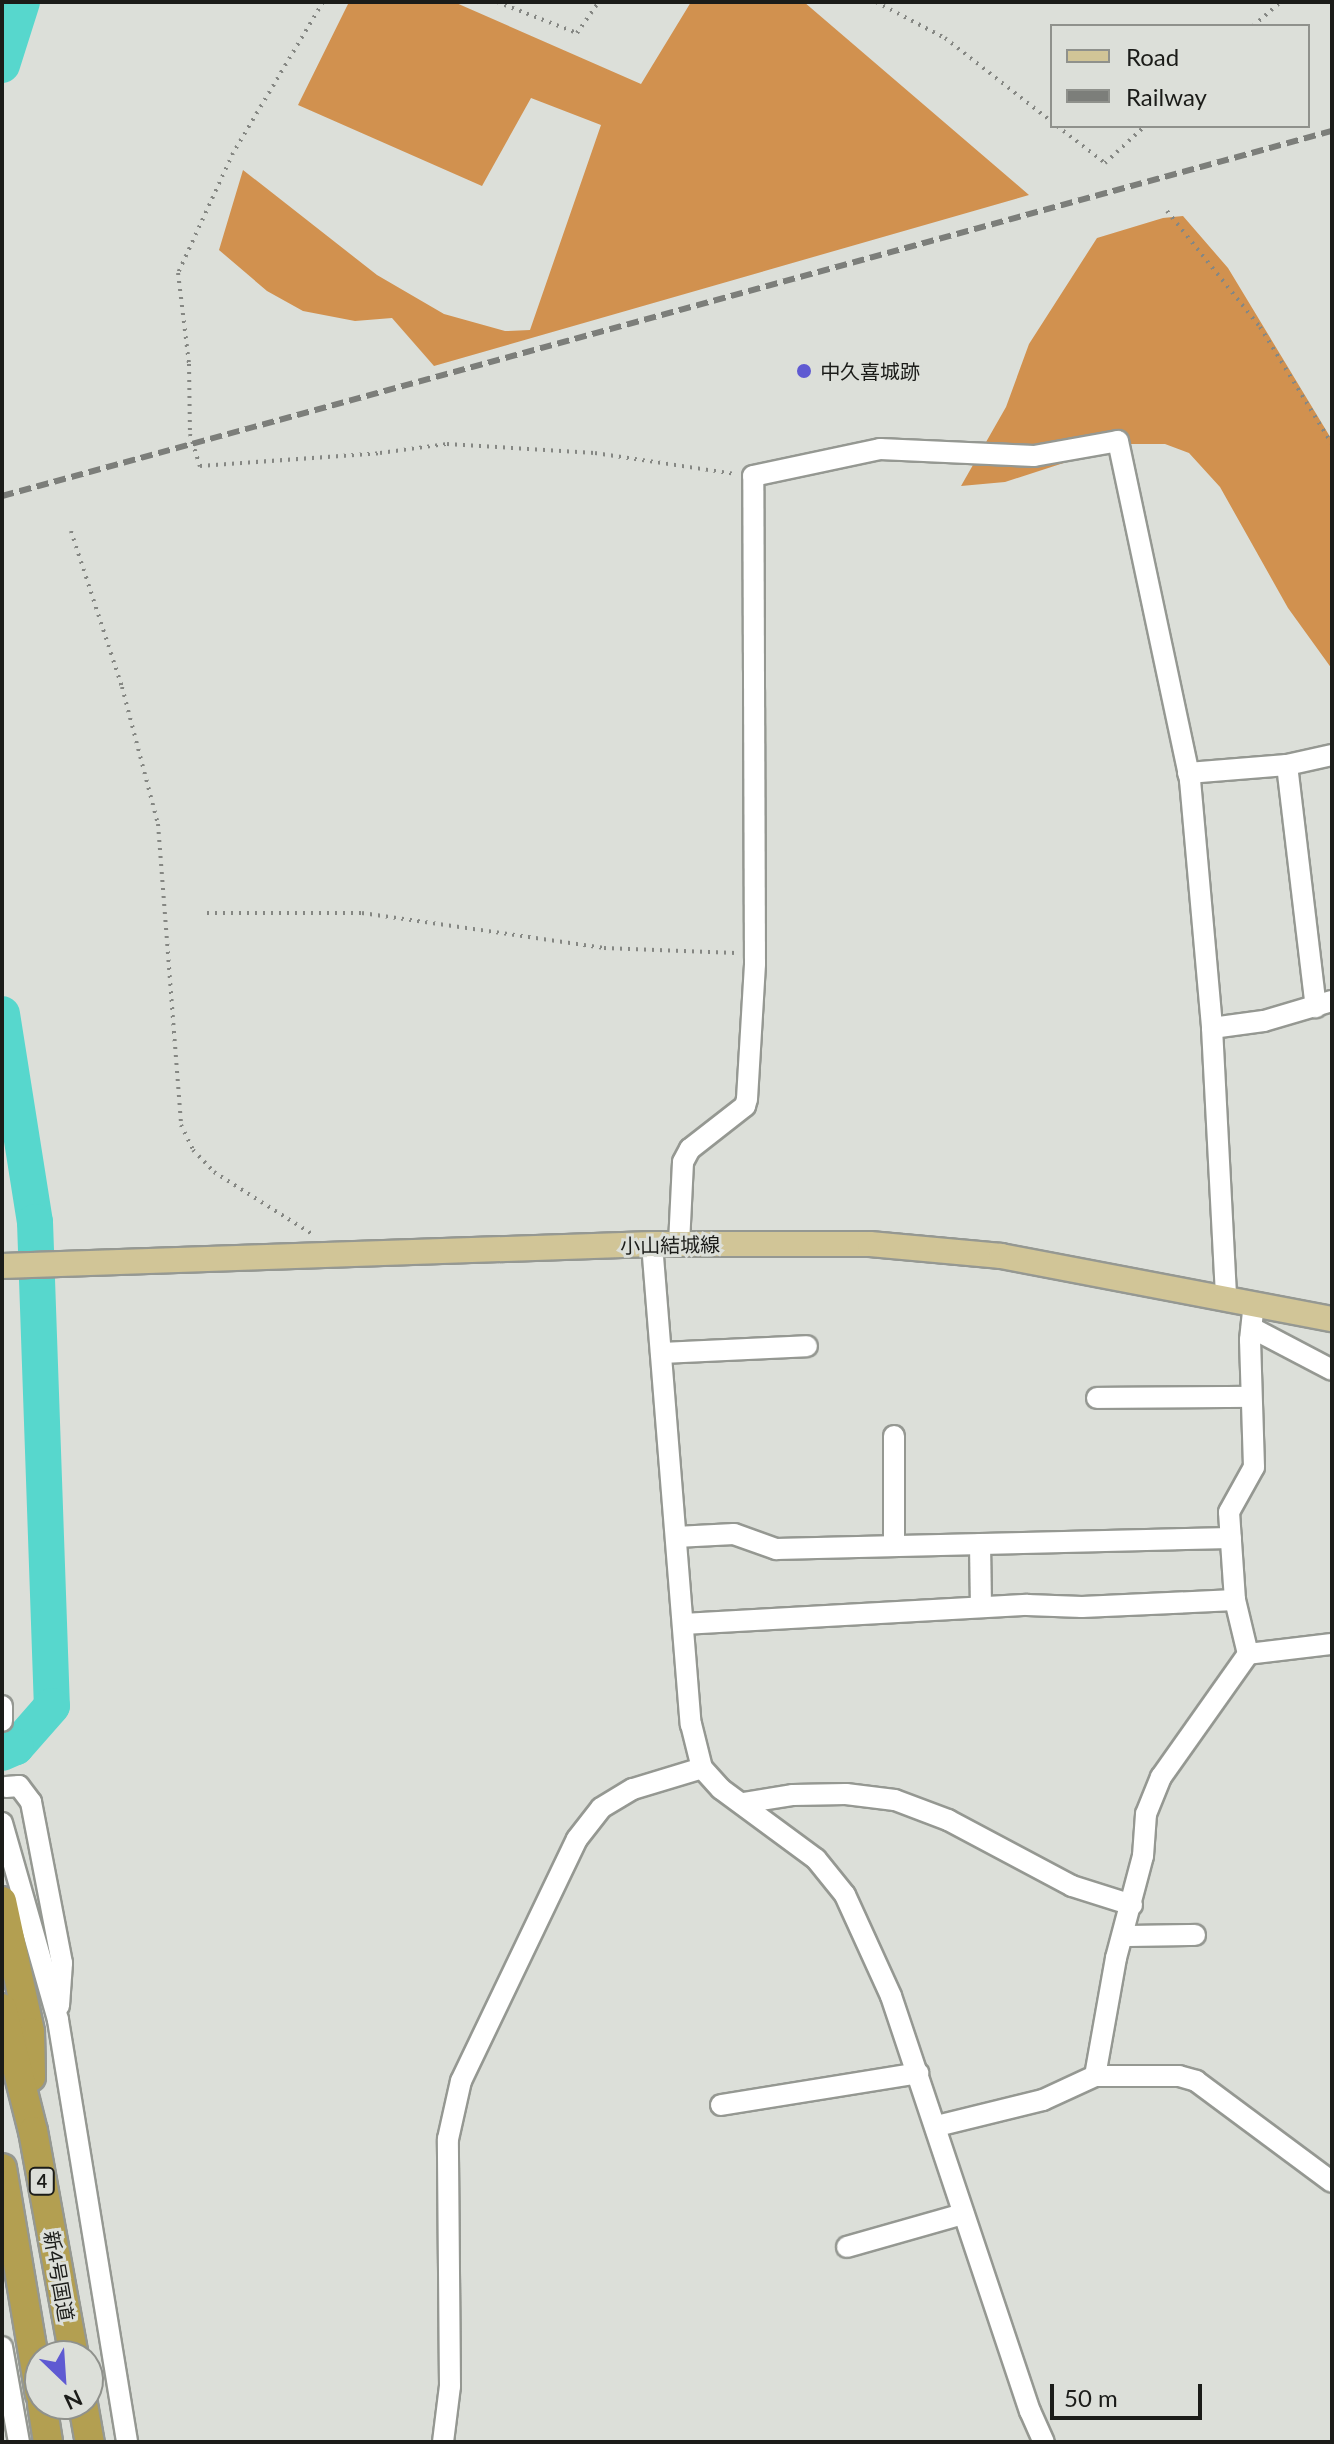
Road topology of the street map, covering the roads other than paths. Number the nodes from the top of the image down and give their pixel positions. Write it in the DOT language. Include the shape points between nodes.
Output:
graph roads {
  1 [pos="1332,755"];
  2 [pos="1287,765"];
  3 [pos="1188,773"];
  4 [pos="1324,1004"];
  5 [pos="1212,1028"];
  6 [pos="652,1244"];
  7 [pos="679,1244"];
  8 [pos="9,1266"];
  9 [pos="1226,1299"];
  10 [pos="1253,1316"];
  11 [pos="1332,1319"];
  12 [pos="807,1346"];
  13 [pos="661,1353"];
  14 [pos="1332,1370"];
  15 [pos="1251,1397"];
  16 [pos="1097,1398"];
  17 [pos="894,1436"];
  18 [pos="676,1537"];
  19 [pos="1231,1538"];
  20 [pos="980,1544"];
  21 [pos="894,1546"];
  22 [pos="1235,1600"];
  23 [pos="981,1607"];
  24 [pos="683,1624"];
  25 [pos="1332,1644"];
  26 [pos="1248,1654"];
  27 [pos="2,1706"];
  28 [pos="2,1721"];
  29 [pos="702,1768"];
  30 [pos="6,1787"];
  31 [pos="743,1803"];
  32 [pos="2,1823"];
  33 [pos="2,1901"];
  34 [pos="1132,1905"];
  35 [pos="1195,1935"];
  36 [pos="1123,1936"];
  37 [pos="2,2008"];
  38 [pos="58,2020"];
  39 [pos="918,2073"];
  40 [pos="1095,2076"];
  41 [pos="721,2105"];
  42 [pos="937,2126"];
  43 [pos="33,2131"];
  44 [pos="2,2168"];
  45 [pos="1332,2182"];
  46 [pos="963,2214"];
  47 [pos="847,2247"];
  48 [pos="31,2340"];
  49 [pos="71,2340"];
  50 [pos="3,2358"];
  51 [pos="24,2361"];
  52 [pos="45,2420"];
  53 [pos="86,2420"];
  54 [pos="19,2442"];
  55 [pos="48,2442"];
  56 [pos="90,2442"];
  57 [pos="127,2442"];
  58 [pos="443,2442"];
  59 [pos="1044,2442"];
  1 -- 2 [label="street"];
  2 -- 3 [label="street"];
  2 -- 4 [label="street"];
  3 -- 5 [label="street"];
  3 -- 7 [label="street" via="1118,441 1034,456 880,449 753,476 755,954 747,1099 690,1149 683,1162"];
  4 -- 5 [label="street" via="1264,1021"];
  5 -- 9 [label="street"];
  6 -- 7 [label="main road, 小山結城線"];
  6 -- 8 [label="main road, 小山結城線"];
  6 -- 13 [label="street"];
  7 -- 9 [label="main road, 小山結城線" via="913,1247 1001,1256"];
  9 -- 10 [label="main road, 小山結城線"];
  10 -- 11 [label="main road, 小山結城線"];
  10 -- 14 [label="street"];
  10 -- 15 [label="street"];
  12 -- 13 [label="street"];
  13 -- 18 [label="street"];
  15 -- 16 [label="street"];
  15 -- 19 [label="street" via="1254,1467 1229,1512"];
  17 -- 21 [label="street"];
  18 -- 21 [label="street" via="734,1534 776,1549"];
  18 -- 24 [label="street"];
  19 -- 20 [label="street"];
  19 -- 22 [label="street"];
  20 -- 21 [label="street"];
  20 -- 23 [label="street"];
  22 -- 23 [label="street"];
  22 -- 26 [label="street"];
  23 -- 24 [label="street"];
  24 -- 29 [label="street" via="691,1724"];
  25 -- 26 [label="street"];
  26 -- 34 [label="street" via="1161,1777 1146,1814"];
  27 -- 28 [label="street"];
  29 -- 31 [label="street"];
  29 -- 58 [label="street" via="633,1789 601,1808 577,1839 461,2081 448,2139 450,2386"];
  30 -- 38 [label="street" via="19,1786 31,1802 62,1963"];
  31 -- 34 [label="street" via="793,1795 895,1800 948,1820 1072,1886"];
  31 -- 39 [label="street" via="816,1859 845,1895 891,1996"];
  32 -- 38 [label="street"];
  33 -- 43 [label="highway" via="30,2032"];
  34 -- 36 [label="street"];
  35 -- 36 [label="street"];
  36 -- 40 [label="street"];
  37 -- 43 [label="highway, 新4号国道 / 4"];
  38 -- 57 [label="street"];
  39 -- 41 [label="street"];
  39 -- 42 [label="street"];
  40 -- 42 [label="street" via="1043,2100"];
  40 -- 45 [label="street" via="1151,2074 1196,2081"];
  42 -- 46 [label="street"];
  43 -- 49 [label="highway, 新4号国道 / 4"];
  44 -- 48 [label="highway, 新4号国道 / 4"];
  46 -- 47 [label="street"];
  46 -- 59 [label="street"];
  50 -- 51 [label="street"];
  50 -- 54 [label="street"];
  52 -- 55 [label="highway"];
  53 -- 56 [label="highway"];
}
